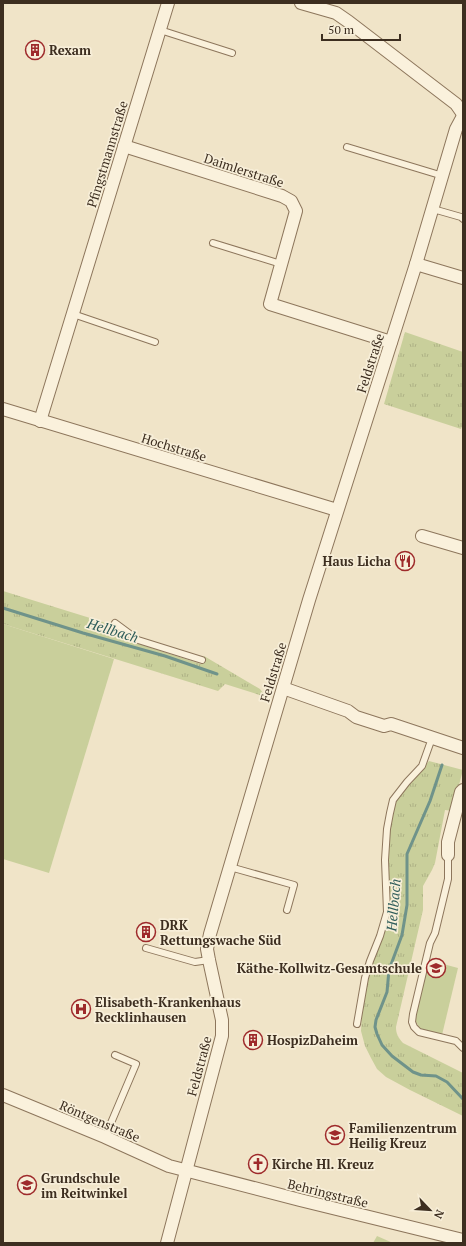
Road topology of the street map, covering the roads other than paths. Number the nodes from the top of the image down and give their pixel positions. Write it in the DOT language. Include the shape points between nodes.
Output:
graph roads {
  1 [pos="168,3"];
  2 [pos="301,3"];
  3 [pos="160,30"];
  4 [pos="232,53"];
  5 [pos="463,115"];
  6 [pos="124,146"];
  7 [pos="347,147"];
  8 [pos="443,176"];
  9 [pos="433,209"];
  10 [pos="463,219"];
  11 [pos="213,242"];
  12 [pos="281,264"];
  13 [pos="416,264"];
  14 [pos="463,278"];
  15 [pos="73,314"];
  16 [pos="155,342"];
  17 [pos="391,342"];
  18 [pos="3,410"];
  19 [pos="40,421"];
  20 [pos="337,510"];
  21 [pos="422,536"];
  22 [pos="463,548"];
  23 [pos="114,623"];
  24 [pos="202,660"];
  25 [pos="283,688"];
  26 [pos="432,738"];
  27 [pos="463,748"];
  28 [pos="463,790"];
  29 [pos="448,855"];
  30 [pos="230,867"];
  31 [pos="287,910"];
  32 [pos="146,948"];
  33 [pos="209,960"];
  34 [pos="357,1024"];
  35 [pos="463,1048"];
  36 [pos="115,1055"];
  37 [pos="3,1094"];
  38 [pos="105,1137"];
  39 [pos="186,1171"];
  40 [pos="463,1240"];
  41 [pos="167,1243"];
  1 -- 3 [label="street, Pfingstmannstraße"];
  2 -- 5 [label="street" via="336,13 456,104"];
  3 -- 4 [label="lane"];
  3 -- 6 [label="street, Pfingstmannstraße"];
  5 -- 8 [label="street, Feldstraße" via="456,129"];
  6 -- 12 [label="street, Daimlerstraße" via="282,196 291,202 296,211"];
  6 -- 15 [label="street, Pfingstmannstraße"];
  7 -- 8 [label="lane"];
  8 -- 9 [label="street, Feldstraße"];
  9 -- 10 [label="lane"];
  9 -- 13 [label="street, Feldstraße"];
  11 -- 12 [label="lane"];
  12 -- 17 [label="street, Daimlerstraße" via="270,304"];
  13 -- 14 [label="street"];
  13 -- 17 [label="street, Feldstraße"];
  15 -- 16 [label="lane"];
  15 -- 19 [label="street, Pfingstmannstraße"];
  17 -- 20 [label="street, Feldstraße"];
  18 -- 19 [label="street, Hochstraße"];
  19 -- 20 [label="street, Hochstraße"];
  20 -- 25 [label="street, Feldstraße"];
  21 -- 22 [label="street"];
  23 -- 24 [label="lane" via="138,640"];
  25 -- 26 [label="street" via="348,711 356,717 384,726 391,724"];
  25 -- 30 [label="street, Feldstraße"];
  26 -- 27 [label="street"];
  26 -- 34 [label="lane" via="422,766 393,800 387,829 385,860 387,912 365,978"];
  28 -- 29 [label="street" via="448,842"];
  29 -- 35 [label="lane" via="448,879 435,933 417,990 412,1022 419,1032 456,1041"];
  30 -- 31 [label="lane" via="294,885"];
  30 -- 33 [label="street, Feldstraße" via="208,942"];
  32 -- 33 [label="lane" via="195,962"];
  33 -- 39 [label="street, Feldstraße" via="222,1020 222,1036"];
  36 -- 38 [label="lane" via="136,1064"];
  37 -- 38 [label="street, Röntgenstraße"];
  38 -- 39 [label="street, Röntgenstraße"];
  39 -- 40 [label="street, Behringstraße"];
  39 -- 41 [label="street, Feldstraße"];
}
